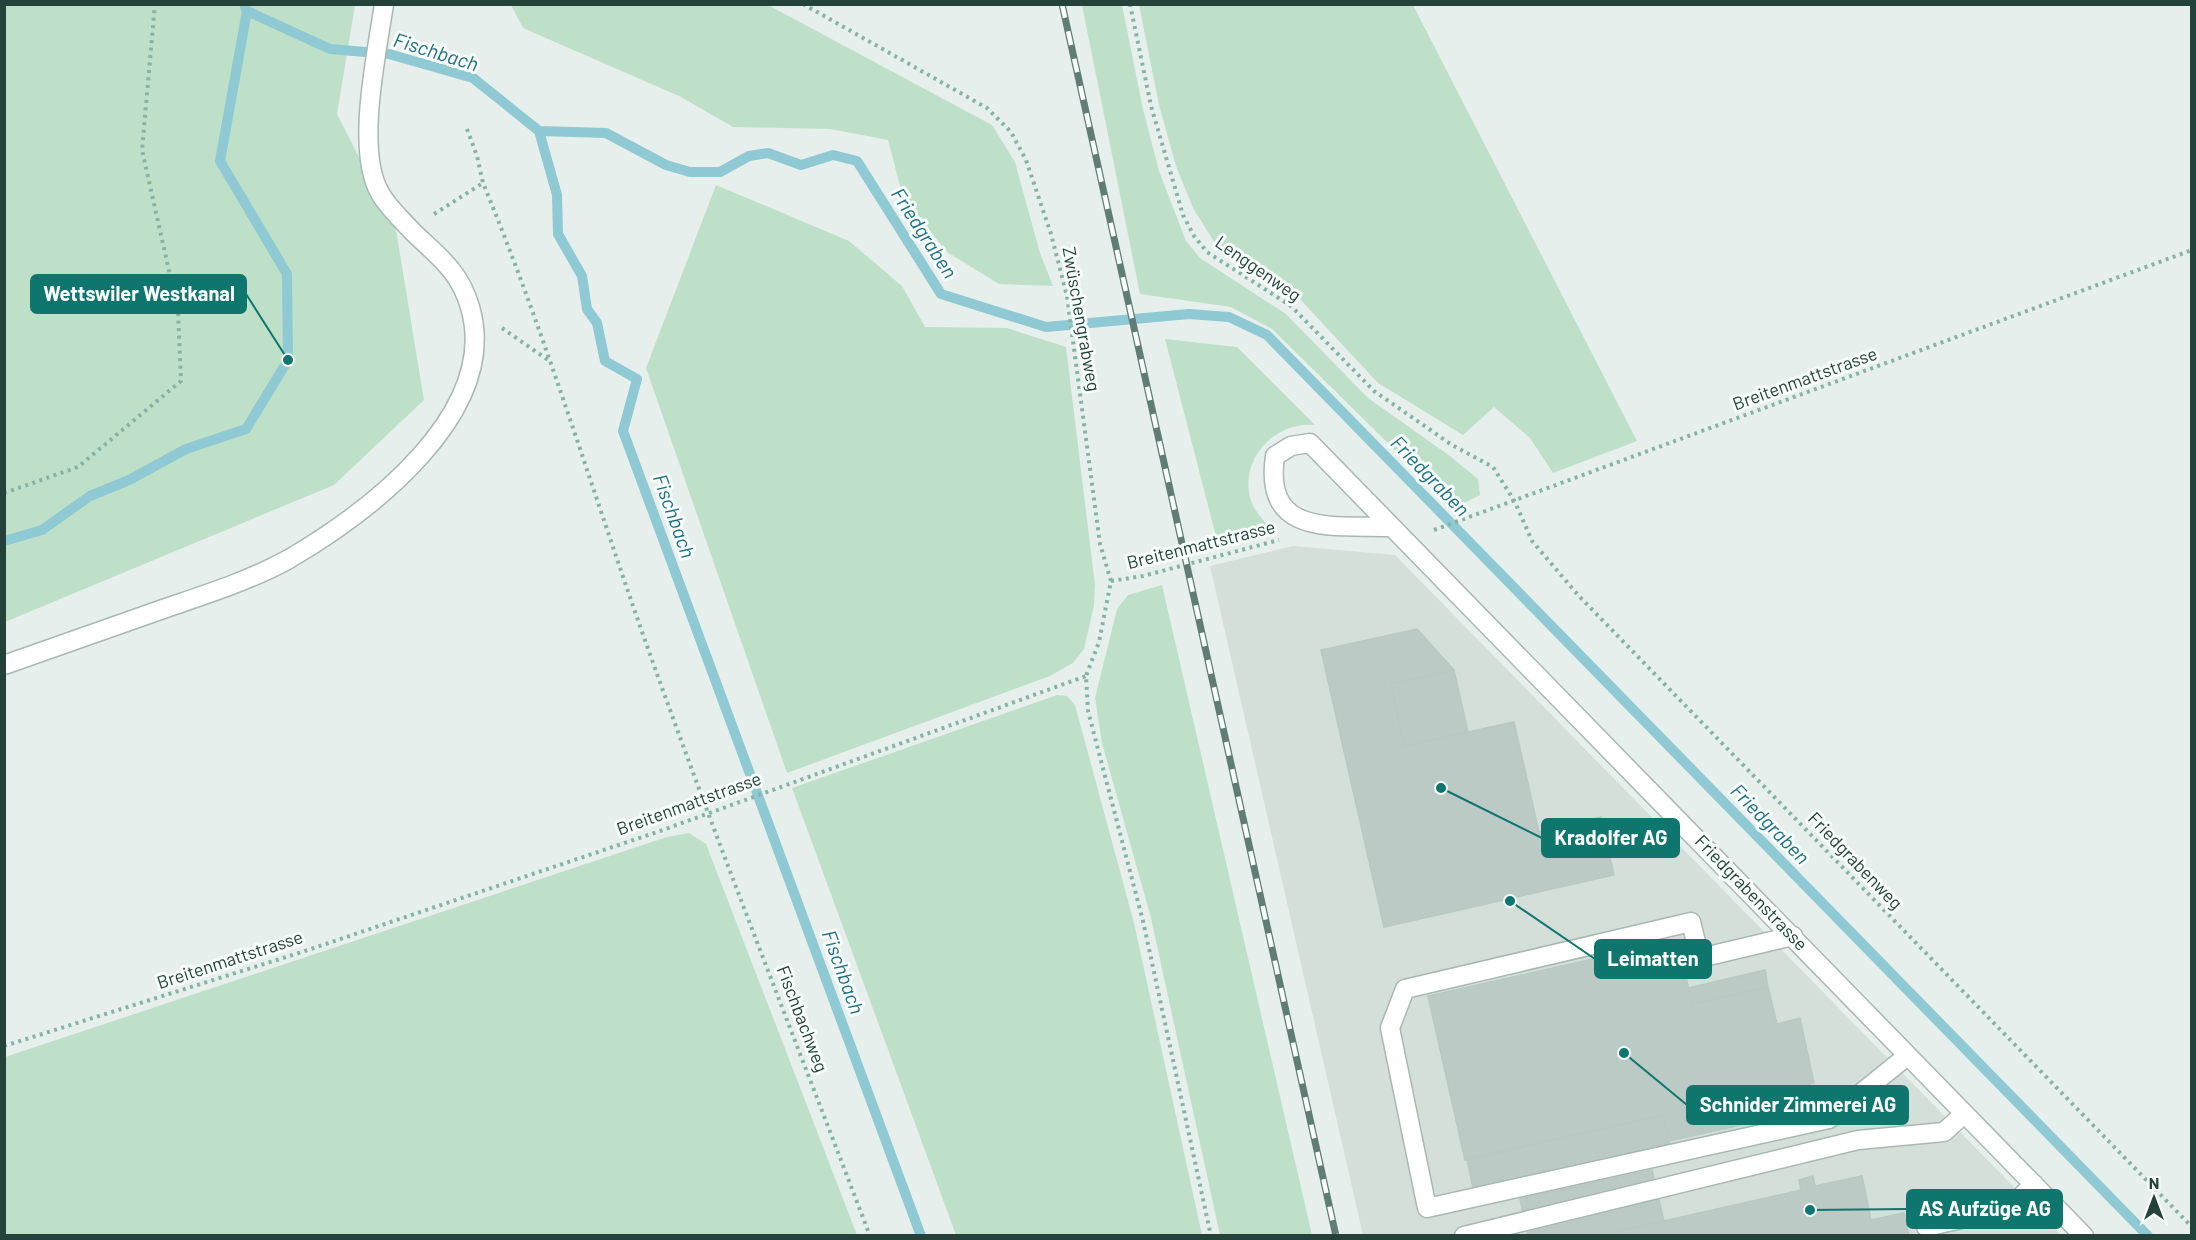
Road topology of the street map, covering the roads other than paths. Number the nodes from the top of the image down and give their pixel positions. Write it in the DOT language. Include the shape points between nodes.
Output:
graph roads {
  1 [pos="384,4"];
  2 [pos="1390,527"];
  3 [pos="4,665"];
  4 [pos="1793,936"];
  5 [pos="1907,1056"];
  6 [pos="1964,1114"];
  7 [pos="2034,1184"];
  8 [pos="1926,1227"];
  9 [pos="1464,1236"];
  10 [pos="2084,1236"];
  1 -- 3 [label="lane" via="369,116 368,154 379,192 412,231 441,256 462,286 470,308 476,334 472,372 453,415 419,456 359,513 288,559 223,589"];
  2 -- 2 [label="lane, Friedgrabenstrasse" via="1314,524 1287,514 1276,498 1272,476 1275,456 1291,446 1310,443"];
  2 -- 4 [label="lane, Friedgrabenstrasse"];
  4 -- 5 [label="lane, Friedgrabenstrasse"];
  4 -- 5 [label="lane" via="1700,958 1691,921 1405,989 1390,1028 1427,1208 1829,1119"];
  5 -- 6 [label="lane, Friedgrabenstrasse"];
  6 -- 7 [label="lane, Friedgrabenstrasse"];
  6 -- 9 [label="lane" via="1944,1132 1858,1140"];
  7 -- 8 [label="lane" via="2009,1208"];
  7 -- 10 [label="lane, Friedgrabenstrasse"];
}
